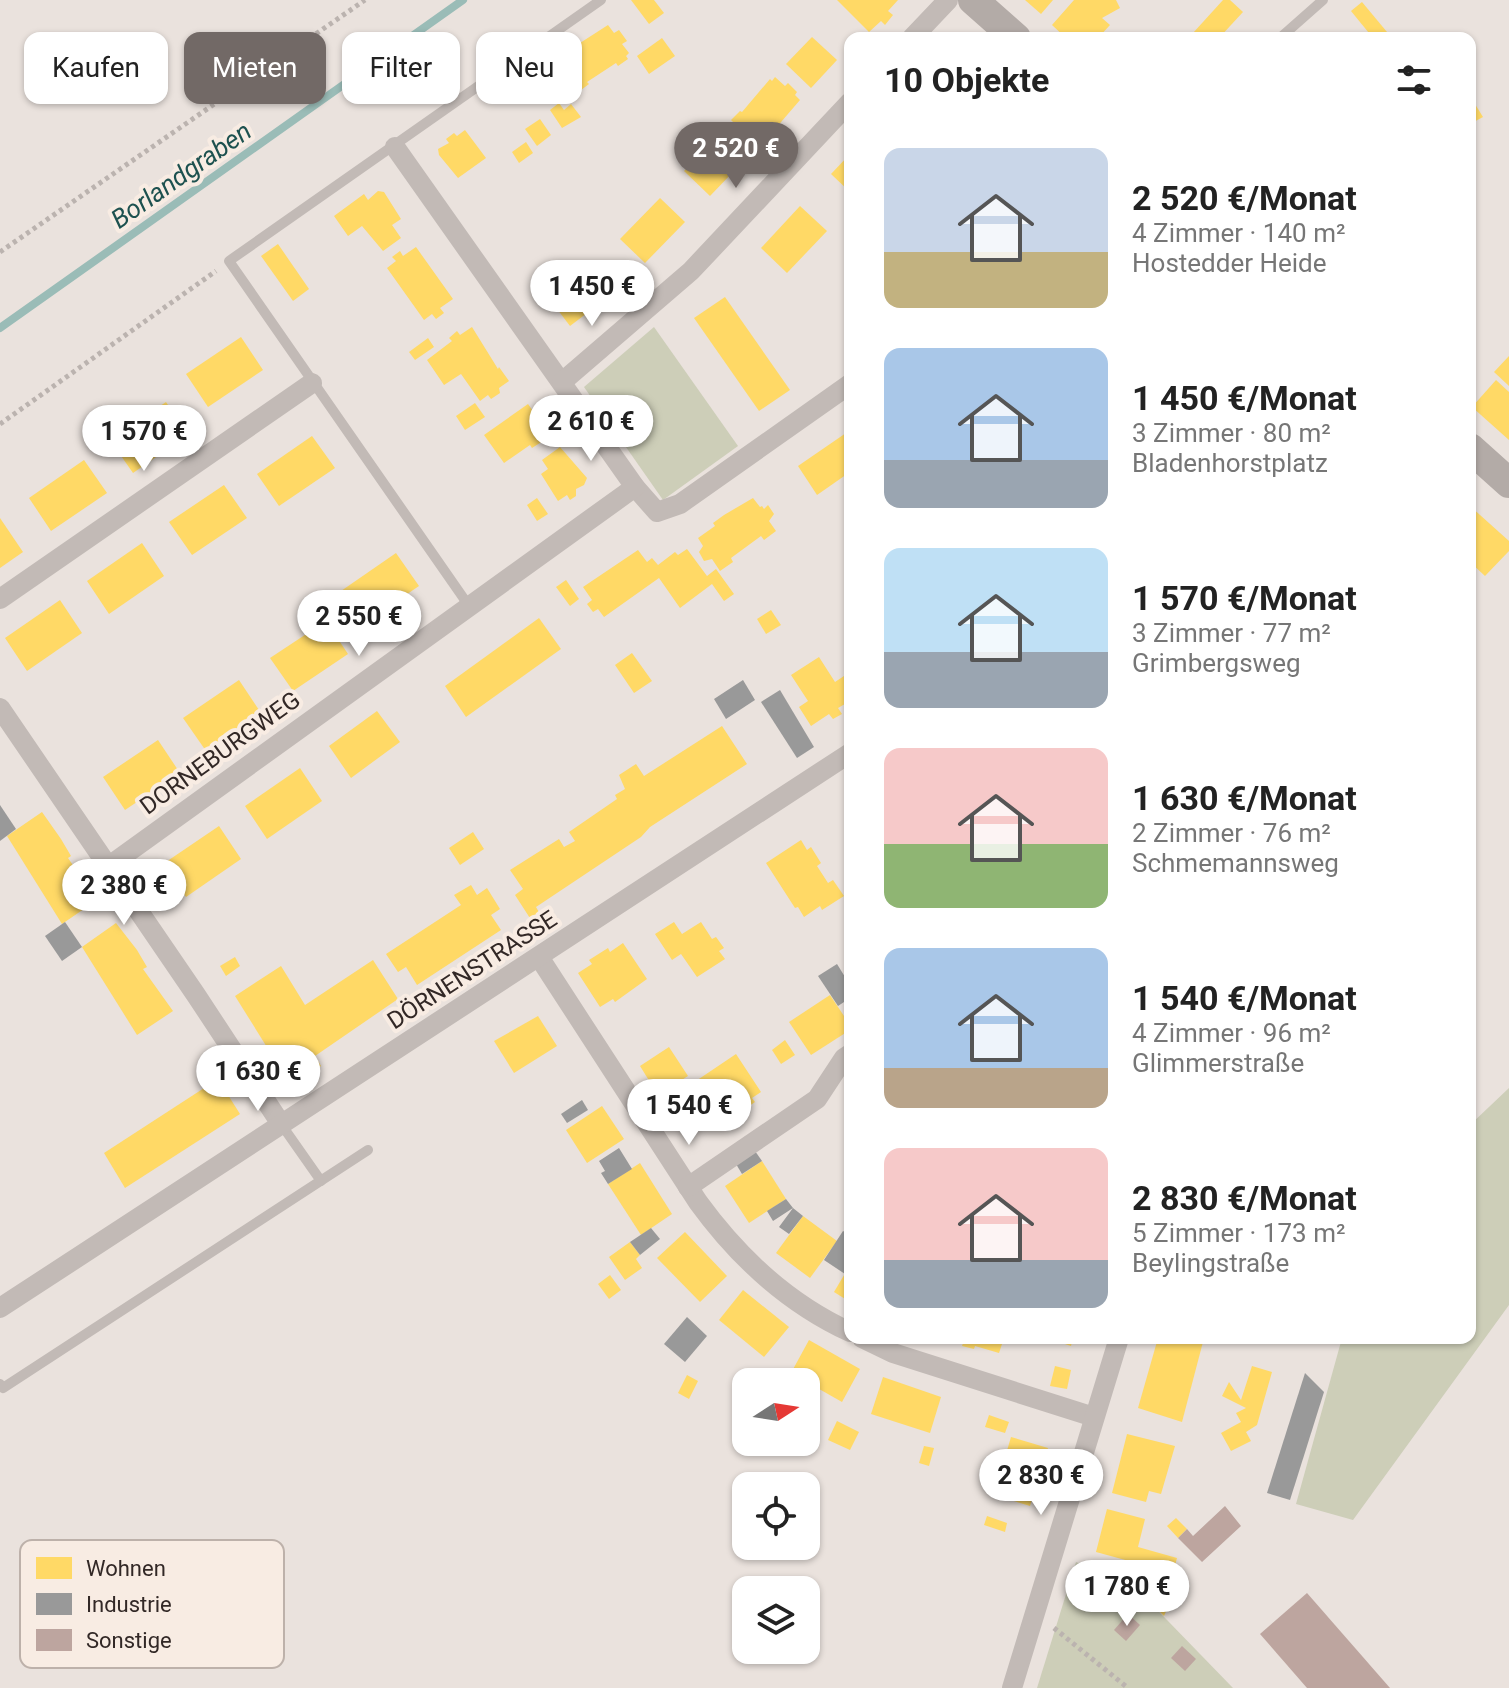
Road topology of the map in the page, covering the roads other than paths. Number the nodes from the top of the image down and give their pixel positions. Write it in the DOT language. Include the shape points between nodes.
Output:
graph roads {
  1 [pos="601,0"];
  2 [pos="948,0"];
  3 [pos="973,0"];
  4 [pos="1323,0"];
  5 [pos="918,32"];
  6 [pos="1009,32"];
  7 [pos="1287,32"];
  8 [pos="844,108"];
  9 [pos="395,147"];
  10 [pos="562,382"];
  11 [pos="312,383"];
  12 [pos="844,388"];
  13 [pos="1476,453"];
  14 [pos="1509,483"];
  15 [pos="635,487"];
  16 [pos="0,599"];
  17 [pos="469,606"];
  18 [pos="0,708"];
  19 [pos="844,757"];
  20 [pos="109,866"];
  21 [pos="539,957"];
  22 [pos="844,1058"];
  23 [pos="281,1124"];
  24 [pos="368,1150"];
  25 [pos="321,1181"];
  26 [pos="688,1187"];
  27 [pos="0,1308"];
  28 [pos="844,1329"];
  29 [pos="1117,1344"];
  30 [pos="895,1345"];
  31 [pos="0,1384"];
  32 [pos="1094,1417"];
  33 [pos="1012,1688"];
  1 -- 9 [label="lane"];
  2 -- 5 [label="street"];
  3 -- 6 [label="main road"];
  4 -- 7 [label="lane"];
  8 -- 10 [label="street" via="691,271"];
  9 -- 10 [label="street"];
  9 -- 11 [label="lane" via="229,261"];
  10 -- 15 [label="street"];
  11 -- 16 [label="street"];
  11 -- 17 [label="lane"];
  12 -- 15 [label="street" via="667,510 657,512"];
  13 -- 14 [label="main road"];
  15 -- 17 [label="street, DORNEBURGWEG"];
  17 -- 20 [label="street, DORNEBURGWEG"];
  18 -- 20 [label="street"];
  19 -- 21 [label="street, DÖRNENSTRASSE"];
  20 -- 23 [label="street"];
  21 -- 23 [label="street, DÖRNENSTRASSE"];
  21 -- 26 [label="street"];
  22 -- 26 [label="street" via="817,1099"];
  23 -- 25 [label="lane"];
  23 -- 27 [label="street, DÖRNENSTRASSE"];
  24 -- 25 [label="lane"];
  25 -- 31 [label="lane" via="3,1388"];
  26 -- 28 [label="street" via="723,1236 759,1273"];
  29 -- 32 [label="street"];
  30 -- 32 [label="street"];
  32 -- 33 [label="street"];
}
